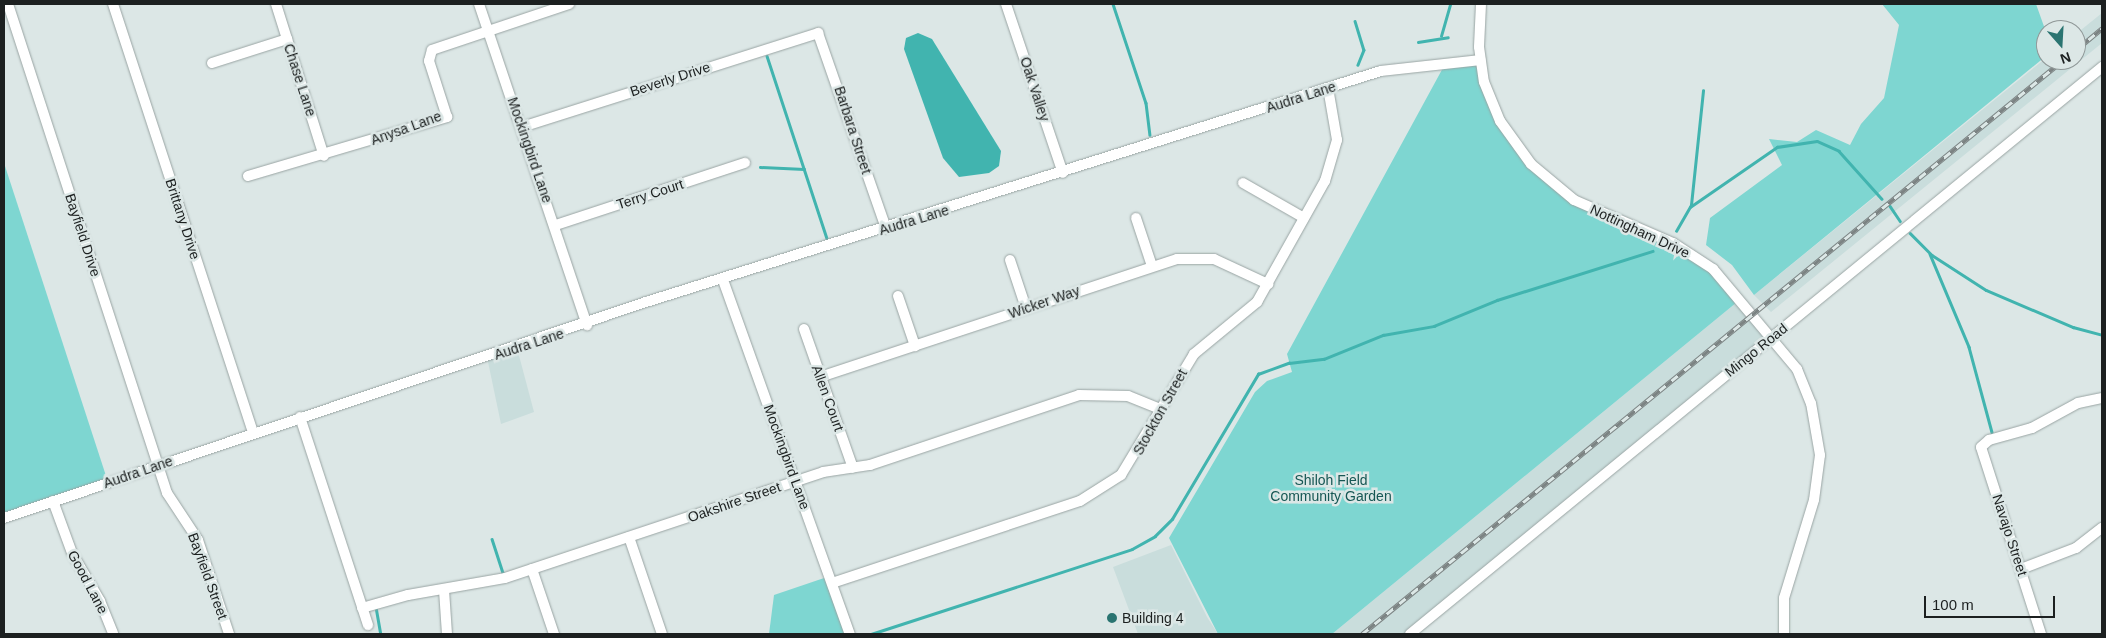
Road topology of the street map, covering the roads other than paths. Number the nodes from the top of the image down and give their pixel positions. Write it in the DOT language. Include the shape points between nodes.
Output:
graph roads {
  1 [pos="8,4"];
  2 [pos="113,4"];
  3 [pos="276,4"];
  4 [pos="479,4"];
  5 [pos="569,4"];
  6 [pos="1006,4"];
  7 [pos="1481,4"];
  8 [pos="488,30"];
  9 [pos="818,33"];
  10 [pos="287,39"];
  11 [pos="1480,60"];
  12 [pos="212,64"];
  13 [pos="2102,66"];
  14 [pos="1328,88"];
  15 [pos="522,127"];
  16 [pos="324,156"];
  17 [pos="745,162"];
  18 [pos="1063,173"];
  19 [pos="248,176"];
  20 [pos="1243,184"];
  21 [pos="1136,218"];
  22 [pos="1304,218"];
  23 [pos="556,225"];
  24 [pos="886,228"];
  25 [pos="1010,260"];
  26 [pos="1152,266"];
  27 [pos="723,280"];
  28 [pos="1268,284"];
  29 [pos="898,296"];
  30 [pos="1026,308"];
  31 [pos="587,325"];
  32 [pos="804,329"];
  33 [pos="1773,337"];
  34 [pos="915,346"];
  35 [pos="820,376"];
  36 [pos="2102,398"];
  37 [pos="1161,409"];
  38 [pos="300,417"];
  39 [pos="253,433"];
  40 [pos="158,465"];
  41 [pos="853,468"];
  42 [pos="795,481"];
  43 [pos="53,501"];
  44 [pos="4,518"];
  45 [pos="2102,528"];
  46 [pos="629,537"];
  47 [pos="2021,568"];
  48 [pos="532,569"];
  49 [pos="832,583"];
  50 [pos="444,590"];
  51 [pos="362,608"];
  52 [pos="368,625"];
  53 [pos="113,634"];
  54 [pos="230,634"];
  55 [pos="447,634"];
  56 [pos="554,634"];
  57 [pos="662,634"];
  58 [pos="850,634"];
  59 [pos="1410,634"];
  60 [pos="1784,634"];
  61 [pos="2041,634"];
  1 -- 40 [label="street, Bayfield Drive"];
  2 -- 39 [label="street, Brittany Drive"];
  3 -- 10 [label="street, Chase Lane"];
  4 -- 8 [label="street, Mockingbird Lane"];
  5 -- 8 [label="street, Anysa Lane"];
  6 -- 18 [label="street, Oak Valley"];
  7 -- 11 [label="street"];
  8 -- 15 [label="street, Mockingbird Lane"];
  8 -- 16 [label="street, Anysa Lane" via="429,52 447,117"];
  9 -- 15 [label="street, Beverly Drive"];
  9 -- 24 [label="street, Barbara Street"];
  10 -- 12 [label="street"];
  10 -- 16 [label="street, Chase Lane"];
  11 -- 14 [label="street, Audra Lane" via="1388,69"];
  11 -- 33 [label="street, Nottingham Drive" via="1500,121 1539,173 1584,206 1688,251 1727,281"];
  13 -- 33 [label="street, Mingo Road"];
  14 -- 18 [label="street, Audra Lane"];
  14 -- 22 [label="street, Stockton Street" via="1336,117 1336,148 1329,173"];
  15 -- 23 [label="street, Mockingbird Lane"];
  16 -- 19 [label="street, Anysa Lane"];
  17 -- 23 [label="street, Terry Court"];
  18 -- 24 [label="street, Audra Lane"];
  20 -- 22 [label="street"];
  21 -- 26 [label="street"];
  22 -- 28 [label="street, Stockton Street"];
  23 -- 31 [label="street, Mockingbird Lane"];
  24 -- 27 [label="street, Audra Lane"];
  25 -- 30 [label="street"];
  26 -- 28 [label="street, Wicker Way" via="1206,258"];
  26 -- 30 [label="street, Wicker Way"];
  27 -- 31 [label="street, Audra Lane"];
  27 -- 42 [label="street, Mockingbird Lane"];
  28 -- 37 [label="street, Stockton Street" via="1247,313 1194,354"];
  29 -- 34 [label="street"];
  30 -- 34 [label="street, Wicker Way"];
  31 -- 38 [label="street, Audra Lane"];
  32 -- 35 [label="street, Allen Court"];
  33 -- 59 [label="street, Mingo Road"];
  33 -- 60 [label="street, Nottingham Drive" via="1797,369 1811,403 1820,455 1814,500 1784,598"];
  34 -- 35 [label="street, Wicker Way"];
  35 -- 41 [label="street, Allen Court"];
  36 -- 47 [label="street, Navajo Street" via="2078,403 2032,428 1989,440 1981,447"];
  37 -- 41 [label="street, Oakshire Street" via="1128,396 1084,394"];
  37 -- 49 [label="street, Stockton Street" via="1132,463 1096,494"];
  38 -- 39 [label="street, Audra Lane"];
  38 -- 51 [label="street"];
  39 -- 40 [label="street, Audra Lane"];
  40 -- 43 [label="street, Audra Lane"];
  40 -- 54 [label="street, Bayfield Street" via="172,503 198,540"];
  41 -- 42 [label="street, Oakshire Street"];
  42 -- 46 [label="street, Oakshire Street"];
  42 -- 49 [label="street, Mockingbird Lane"];
  43 -- 44 [label="street, Audra Lane"];
  43 -- 53 [label="street, Good Lane" via="72,554 100,601"];
  45 -- 47 [label="street" via="2076,548"];
  46 -- 48 [label="street, Oakshire Street"];
  46 -- 57 [label="street"];
  47 -- 61 [label="street, Navajo Street"];
  48 -- 50 [label="street, Oakshire Street"];
  48 -- 56 [label="street"];
  49 -- 58 [label="street, Mockingbird Lane"];
  50 -- 51 [label="street, Oakshire Street"];
  50 -- 55 [label="street"];
  51 -- 52 [label="street"];
}
